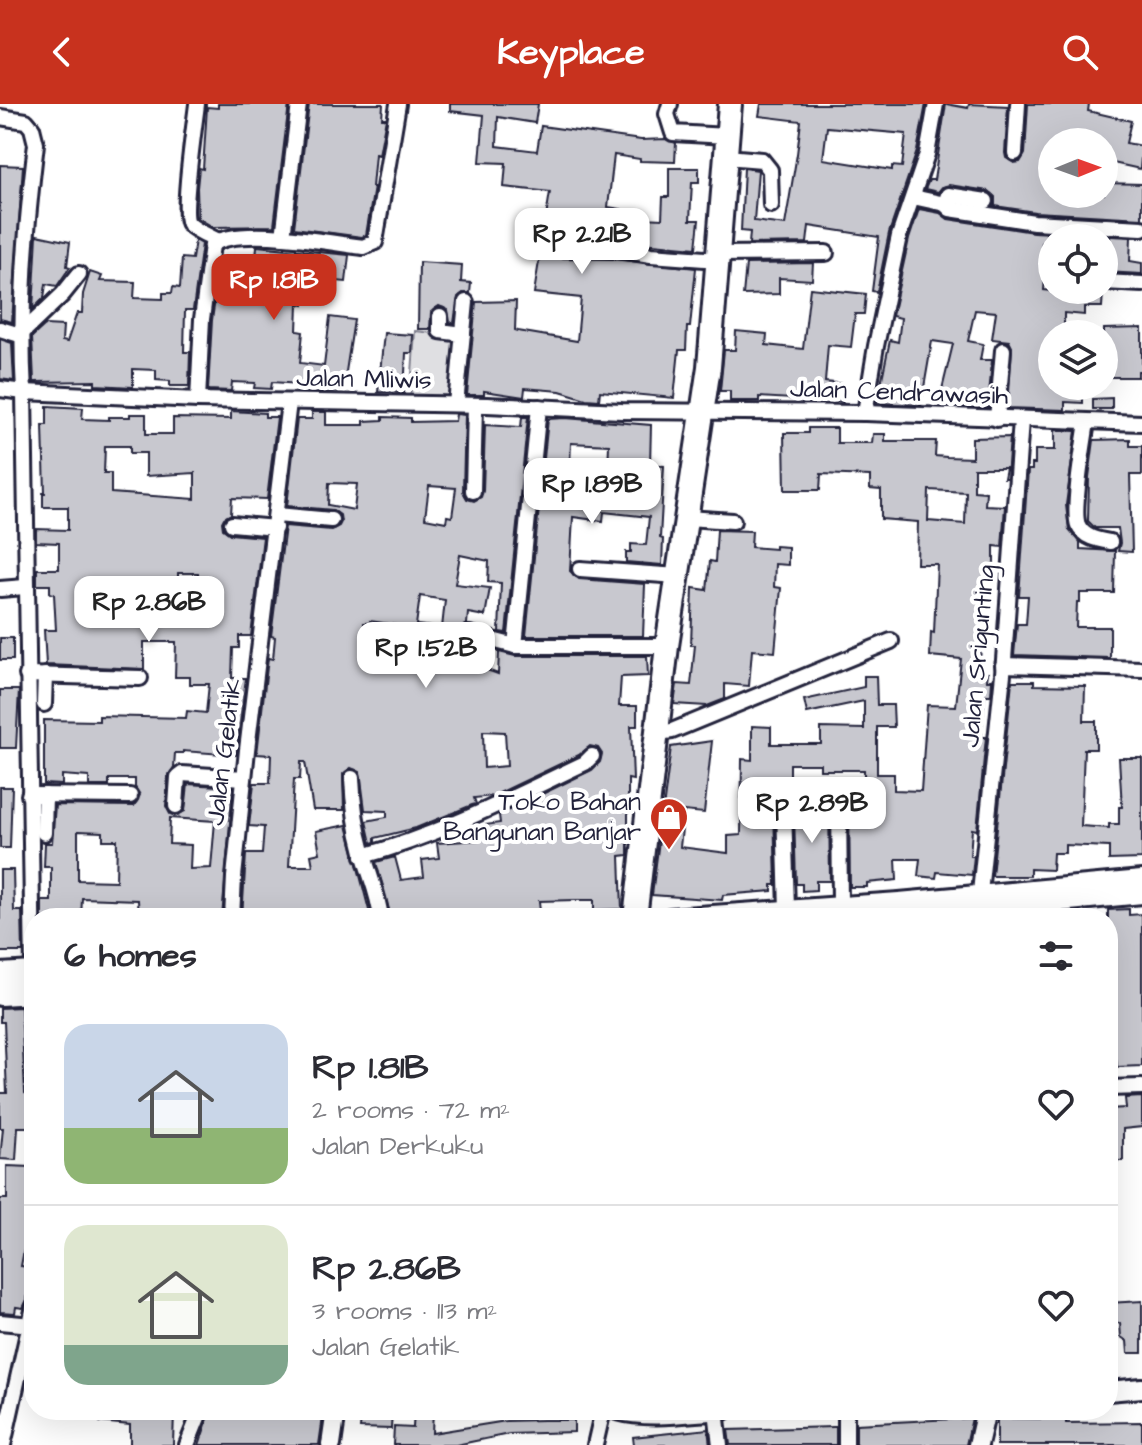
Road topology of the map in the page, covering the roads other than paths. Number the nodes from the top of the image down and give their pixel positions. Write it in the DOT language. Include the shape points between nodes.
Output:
graph roads {
  1 [pos="197,104"];
  2 [pos="299,104"];
  3 [pos="398,104"];
  4 [pos="670,104"];
  5 [pos="730,104"];
  6 [pos="936,104"];
  7 [pos="1018,104"];
  8 [pos="0,117"];
  9 [pos="726,147"];
  10 [pos="1015,153"];
  11 [pos="913,197"];
  12 [pos="986,201"];
  13 [pos="945,204"];
  14 [pos="771,205"];
  15 [pos="1142,228"];
  16 [pos="283,237"];
  17 [pos="217,240"];
  18 [pos="562,248"];
  19 [pos="826,253"];
  20 [pos="718,257"];
  21 [pos="79,274"];
  22 [pos="1118,283"];
  23 [pos="1142,284"];
  24 [pos="466,302"];
  25 [pos="440,316"];
  26 [pos="0,329"];
  27 [pos="463,334"];
  28 [pos="20,335"];
  29 [pos="1003,350"];
  30 [pos="0,389"];
  31 [pos="24,392"];
  32 [pos="198,400"];
  33 [pos="289,402"];
  34 [pos="456,404"];
  35 [pos="475,405"];
  36 [pos="539,407"];
  37 [pos="703,411"];
  38 [pos="865,413"];
  39 [pos="997,419"];
  40 [pos="1021,420"];
  41 [pos="1087,422"];
  42 [pos="1142,423"];
  43 [pos="473,491"];
  44 [pos="687,518"];
  45 [pos="331,520"];
  46 [pos="276,521"];
  47 [pos="733,521"];
  48 [pos="232,524"];
  49 [pos="1110,542"];
  50 [pos="580,569"];
  51 [pos="678,576"];
  52 [pos="25,587"];
  53 [pos="0,589"];
  54 [pos="469,634"];
  55 [pos="891,641"];
  56 [pos="515,646"];
  57 [pos="667,646"];
  58 [pos="1003,669"];
  59 [pos="1142,669"];
  60 [pos="27,675"];
  61 [pos="45,675"];
  62 [pos="140,678"];
  63 [pos="44,704"];
  64 [pos="658,733"];
  65 [pos="592,756"];
  66 [pos="244,778"];
  67 [pos="352,778"];
  68 [pos="29,795"];
  69 [pos="45,795"];
  70 [pos="130,796"];
  71 [pos="176,806"];
  72 [pos="44,833"];
  73 [pos="363,856"];
  74 [pos="1142,880"];
  75 [pos="1101,891"];
  76 [pos="1142,894"];
  77 [pos="979,903"];
  78 [pos="840,906"];
  79 [pos="32,908"];
  80 [pos="233,908"];
  81 [pos="380,908"];
  82 [pos="636,908"];
  83 [pos="787,908"];
  84 [pos="814,908"];
  85 [pos="859,908"];
  86 [pos="934,908"];
  87 [pos="24,974"];
  88 [pos="0,975"];
  89 [pos="24,993"];
  90 [pos="0,994"];
  91 [pos="1142,1087"];
  92 [pos="1118,1088"];
  93 [pos="0,1322"];
  94 [pos="24,1324"];
  95 [pos="24,1358"];
  96 [pos="1142,1388"];
  97 [pos="1118,1390"];
  98 [pos="197,1420"];
  99 [pos="335,1420"];
  100 [pos="601,1420"];
  101 [pos="717,1420"];
  102 [pos="846,1420"];
  103 [pos="984,1420"];
  104 [pos="3,1445"];
  105 [pos="187,1445"];
  106 [pos="331,1445"];
  107 [pos="595,1445"];
  108 [pos="720,1445"];
  109 [pos="846,1445"];
  110 [pos="978,1445"];
  1 -- 17 [label="street" via="187,220"];
  2 -- 16 [label="street"];
  3 -- 16 [label="street" via="375,242 363,247"];
  4 -- 9 [label="street" via="667,114 673,133"];
  5 -- 9 [label="highway"];
  6 -- 11 [label="street"];
  7 -- 10 [label="street"];
  8 -- 28 [label="street" via="26,121 36,144"];
  9 -- 14 [label="street" via="762,160 770,170"];
  9 -- 20 [label="highway"];
  11 -- 13 [label="street"];
  11 -- 38 [label="street" via="888,284"];
  12 -- 13 [label="street" via="948,195"];
  13 -- 15 [label="street" via="1034,222"];
  16 -- 17 [label="street"];
  17 -- 32 [label="street" via="209,253"];
  18 -- 20 [label="street"];
  19 -- 20 [label="street"];
  20 -- 37 [label="highway"];
  21 -- 28 [label="street"];
  22 -- 23 [label="street"];
  24 -- 27 [label="street"];
  25 -- 27 [label="street" via="440,331"];
  26 -- 28 [label="street"];
  27 -- 34 [label="street"];
  28 -- 31 [label="street"];
  29 -- 39 [label="street"];
  30 -- 31 [label="street, Jalan Mliwis"];
  31 -- 32 [label="street, Jalan Mliwis"];
  31 -- 52 [label="street"];
  32 -- 33 [label="street, Jalan Mliwis"];
  33 -- 34 [label="street, Jalan Mliwis"];
  33 -- 46 [label="street, Jalan Gelatik"];
  34 -- 35 [label="street, Jalan Mliwis"];
  35 -- 36 [label="street, Jalan Mliwis"];
  35 -- 43 [label="street"];
  36 -- 37 [label="street, Jalan Mliwis"];
  36 -- 56 [label="street"];
  37 -- 38 [label="street, Jalan Cendrawasih"];
  37 -- 44 [label="highway"];
  38 -- 39 [label="street, Jalan Cendrawasih"];
  39 -- 40 [label="street, Jalan Cendrawasih"];
  40 -- 41 [label="street, Jalan Cendrawasih"];
  40 -- 58 [label="street, Jalan Srigunting"];
  41 -- 42 [label="street, Jalan Cendrawasih"];
  41 -- 49 [label="street" via="1078,524 1091,539"];
  44 -- 47 [label="street"];
  44 -- 51 [label="highway"];
  45 -- 46 [label="street"];
  46 -- 48 [label="street"];
  46 -- 66 [label="street, Jalan Gelatik"];
  50 -- 51 [label="street"];
  51 -- 57 [label="highway"];
  52 -- 53 [label="street"];
  52 -- 60 [label="street"];
  54 -- 56 [label="street"];
  55 -- 64 [label="street"];
  56 -- 57 [label="street"];
  57 -- 64 [label="highway"];
  58 -- 59 [label="street"];
  58 -- 77 [label="street, Jalan Srigunting"];
  60 -- 61 [label="street"];
  60 -- 68 [label="street"];
  61 -- 62 [label="street"];
  61 -- 63 [label="street"];
  64 -- 82 [label="highway"];
  65 -- 73 [label="street" via="420,837"];
  66 -- 71 [label="street" via="182,774"];
  66 -- 80 [label="street, Jalan Gelatik"];
  67 -- 73 [label="street"];
  68 -- 69 [label="street"];
  68 -- 79 [label="street"];
  69 -- 70 [label="street"];
  69 -- 72 [label="street"];
  73 -- 81 [label="street"];
  74 -- 75 [label="main road"];
  75 -- 76 [label="main road"];
  75 -- 77 [label="main road"];
  77 -- 86 [label="main road"];
  78 -- 83 [label="street" via="839,795 818,786 784,808"];
  78 -- 84 [label="main road"];
  78 -- 85 [label="main road"];
  87 -- 88 [label="highway"];
  89 -- 90 [label="highway"];
  91 -- 92 [label="street"];
  93 -- 94 [label="street"];
  95 -- 104 [label="street"];
  96 -- 97 [label="main road"];
  98 -- 105 [label="street"];
  99 -- 106 [label="main road"];
  100 -- 107 [label="street"];
  101 -- 108 [label="street"];
  102 -- 109 [label="street"];
  103 -- 110 [label="main road"];
}
